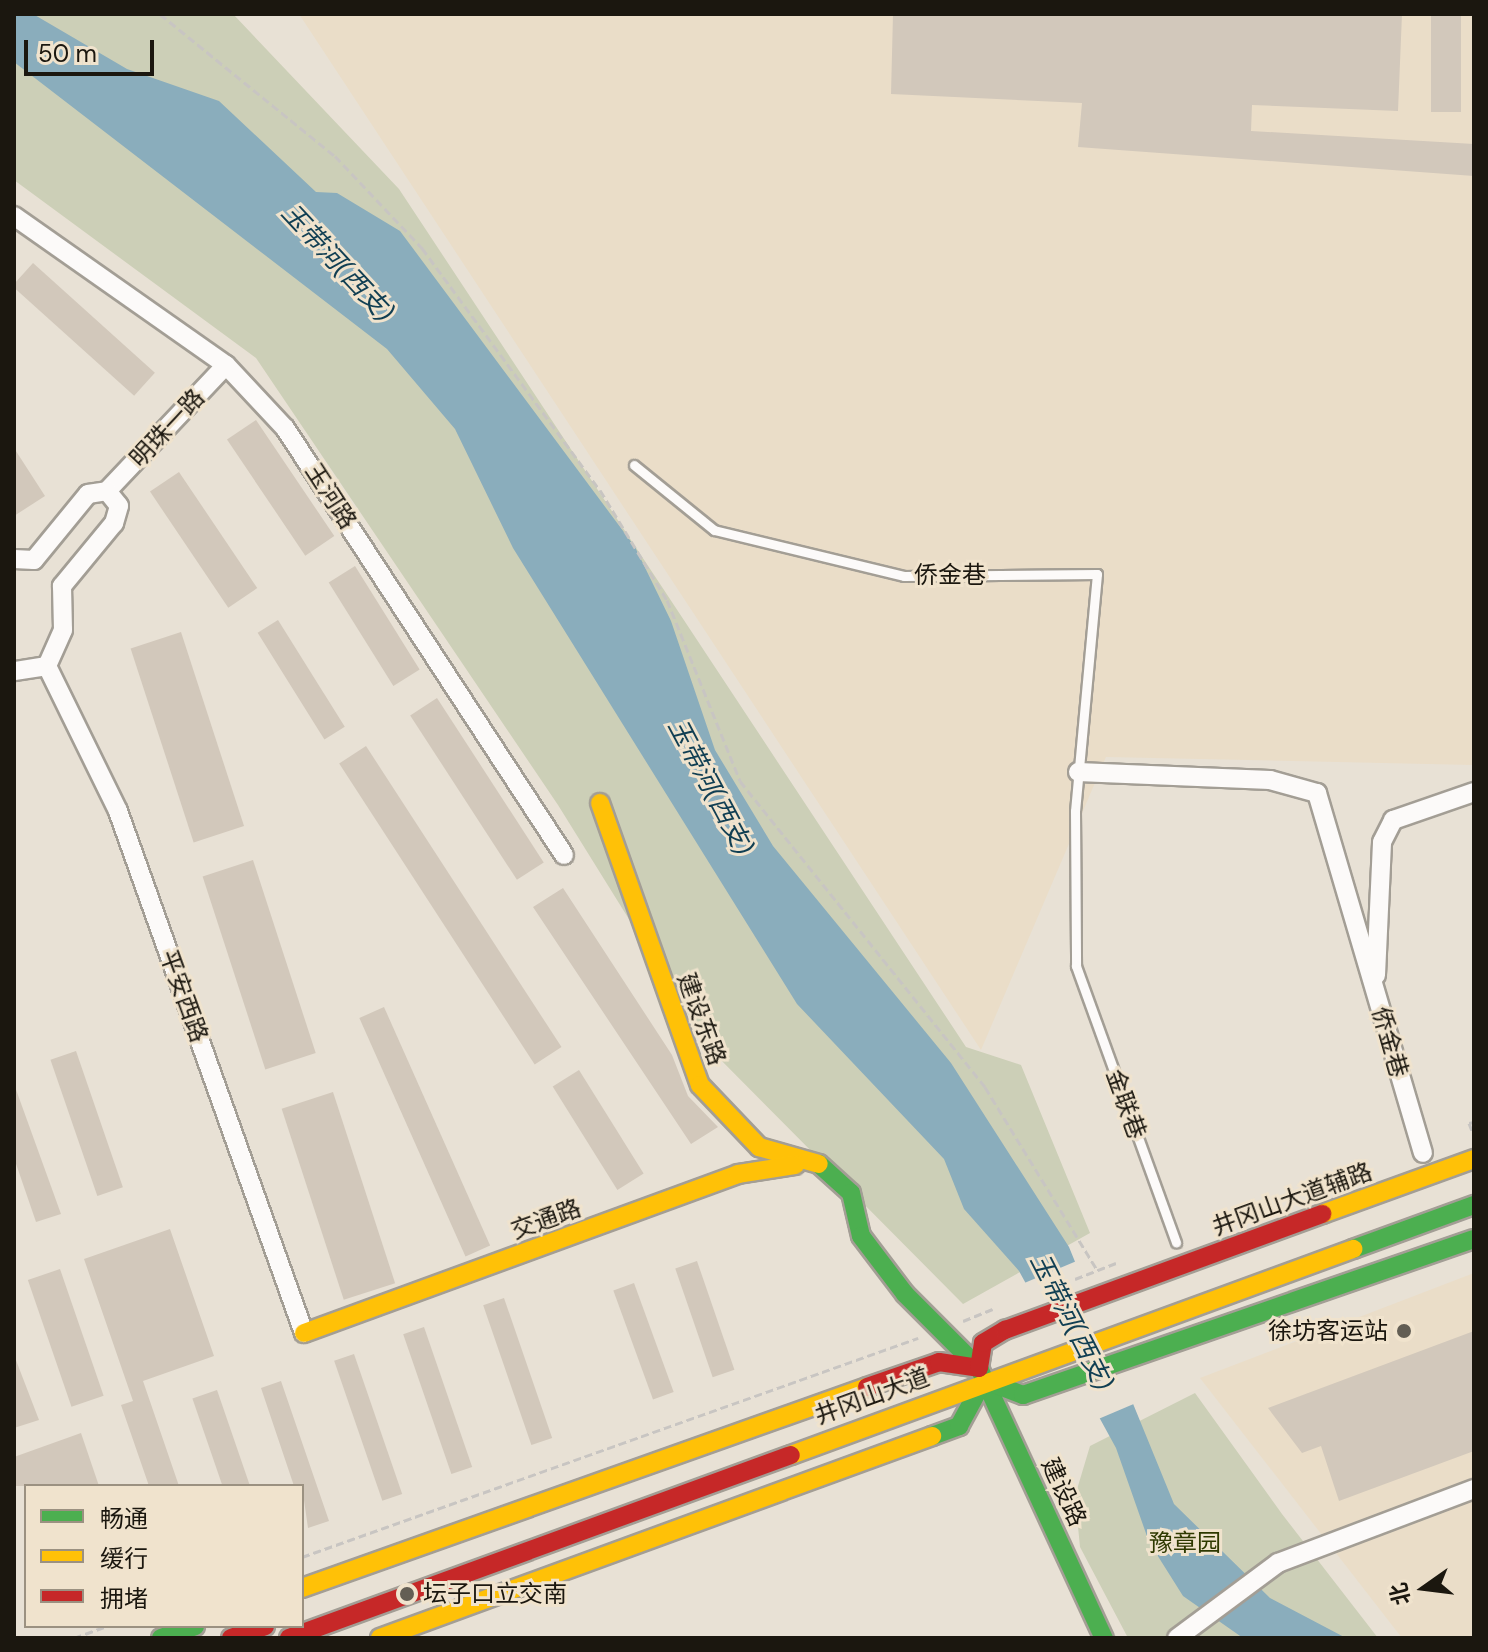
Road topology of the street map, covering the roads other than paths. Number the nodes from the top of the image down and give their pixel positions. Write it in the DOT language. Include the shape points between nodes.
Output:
graph roads {
  1 [pos="14,216"];
  2 [pos="226,365"];
  3 [pos="634,465"];
  4 [pos="107,491"];
  5 [pos="14,559"];
  6 [pos="47,666"];
  7 [pos="14,671"];
  8 [pos="1078,772"];
  9 [pos="1474,792"];
  10 [pos="600,803"];
  11 [pos="564,855"];
  12 [pos="1076,966"];
  13 [pos="1375,990"];
  14 [pos="1423,1153"];
  15 [pos="1474,1159"];
  16 [pos="807,1164"];
  17 [pos="1474,1185"];
  18 [pos="1474,1205"];
  19 [pos="1474,1239"];
  20 [pos="1176,1242"];
  21 [pos="1122,1326"];
  22 [pos="304,1333"];
  23 [pos="982,1374"];
  24 [pos="1474,1489"];
  25 [pos="304,1587"];
  26 [pos="304,1611"];
  27 [pos="189,1628"];
  28 [pos="259,1628"];
  29 [pos="1101,1637"];
  30 [pos="161,1638"];
  31 [pos="231,1638"];
  32 [pos="289,1638"];
  33 [pos="380,1638"];
  34 [pos="1177,1638"];
  1 -- 2 [label="street, 玉河路"];
  2 -- 4 [label="street, 明珠一路"];
  2 -- 11 [label="street, 玉河路" via="285,428"];
  3 -- 8 [label="lane, 侨金巷" via="714,530 889,573 1097,574"];
  4 -- 5 [label="street, 明珠一路" via="88,494 34,560"];
  4 -- 6 [label="street" via="119,506 114,523 62,586 63,630"];
  6 -- 7 [label="street"];
  6 -- 22 [label="street, 平安西路" via="118,811"];
  8 -- 12 [label="lane, 侨金巷"];
  8 -- 13 [label="street, 侨金巷" via="1270,780 1317,793"];
  9 -- 13 [label="street" via="1393,820 1382,842"];
  10 -- 16 [label="main road, 建设东路" via="700,1085 759,1147"];
  12 -- 20 [label="lane, 金联巷"];
  13 -- 14 [label="street, 侨金巷"];
  15 -- 23 [label="main road, 井冈山大道辅路" via="1005,1330 983,1343"];
  16 -- 22 [label="main road, 交通路" via="738,1174"];
  16 -- 23 [label="main road, 建设东路" via="827,1164 851,1193 861,1236"];
  17 -- 21 [label="main road, 井冈山大道"];
  18 -- 21 [label="main road, 井冈山大道"];
  19 -- 23 [label="main road" via="1023,1395"];
  21 -- 23 [label="main road, 井冈山大道"];
  23 -- 25 [label="main road" via="939,1362"];
  23 -- 26 [label="main road, 井冈山大道"];
  23 -- 29 [label="main road, 建设路"];
  23 -- 32 [label="main road, 井冈山大道"];
  23 -- 33 [label="main road" via="959,1426"];
  24 -- 34 [label="street" via="1271,1569"];
  27 -- 30 [label="main road"];
  28 -- 31 [label="main road"];
}
